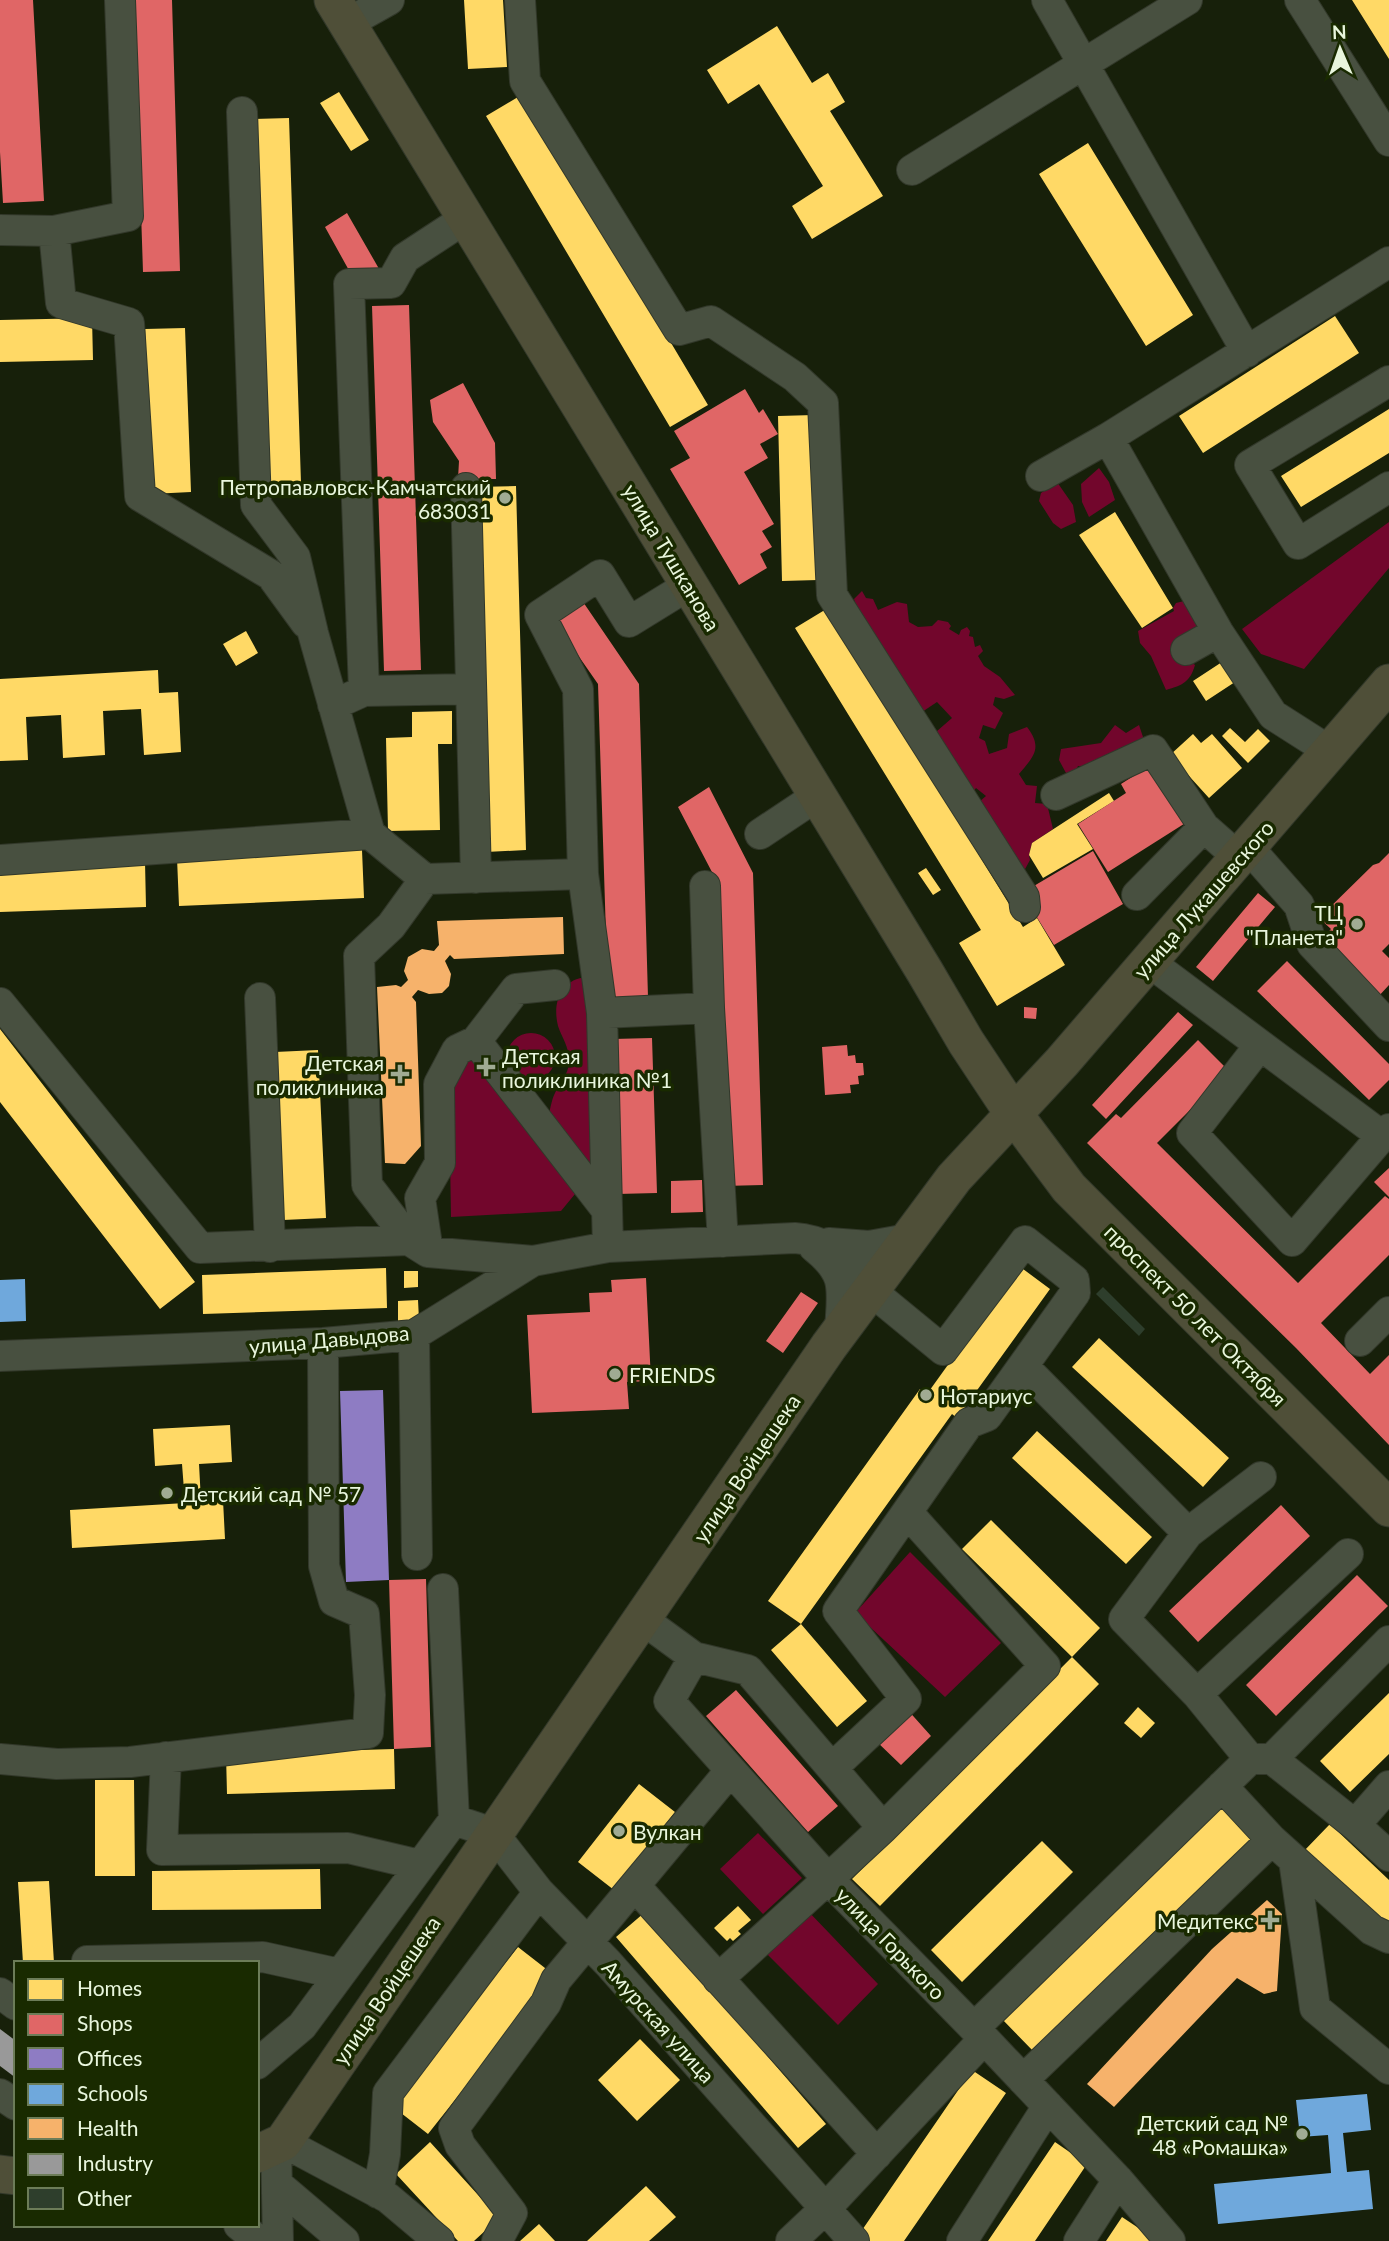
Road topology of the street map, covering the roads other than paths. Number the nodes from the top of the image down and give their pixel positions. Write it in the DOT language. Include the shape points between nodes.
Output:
graph roads {
  1 [pos="120,0"];
  2 [pos="389,0"];
  3 [pos="520,0"];
  4 [pos="1047,0"];
  5 [pos="1187,0"];
  6 [pos="1300,0"];
  7 [pos="341,11"];
  8 [pos="1084,62"];
  9 [pos="243,112"];
  10 [pos="1389,141"];
  11 [pos="912,170"];
  12 [pos="466,218"];
  13 [pos="0,230"];
  14 [pos="54,231"];
  15 [pos="1389,262"];
  16 [pos="1247,352"];
  17 [pos="1389,381"];
  18 [pos="1108,438"];
  19 [pos="1041,476"];
  20 [pos="1389,487"];
  21 [pos="466,488"];
  22 [pos="689,585"];
  23 [pos="1218,632"];
  24 [pos="313,633"];
  25 [pos="1186,650"];
  26 [pos="1389,682"];
  27 [pos="471,689"];
  28 [pos="364,691"];
  29 [pos="333,705"];
  30 [pos="1331,752"];
  31 [pos="1056,795"];
  32 [pos="817,796"];
  33 [pos="1204,827"];
  34 [pos="370,834"];
  35 [pos="760,834"];
  36 [pos="1243,852"];
  37 [pos="0,860"];
  38 [pos="583,874"];
  39 [pos="475,878"];
  40 [pos="425,880"];
  41 [pos="705,886"];
  42 [pos="1137,895"];
  43 [pos="1025,908"];
  44 [pos="1148,961"];
  45 [pos="555,985"];
  46 [pos="260,998"];
  47 [pos="0,1003"];
  48 [pos="709,1008"];
  49 [pos="601,1013"];
  50 [pos="1389,1026"];
  51 [pos="476,1041"];
  52 [pos="1260,1045"];
  53 [pos="1013,1113"];
  54 [pos="1386,1133"];
  55 [pos="606,1209"];
  56 [pos="908,1239"];
  57 [pos="809,1240"];
  58 [pos="723,1242"];
  59 [pos="418,1246"];
  60 [pos="270,1247"];
  61 [pos="608,1247"];
  62 [pos="533,1261"];
  63 [pos="874,1284"];
  64 [pos="1389,1312"];
  65 [pos="840,1331"];
  66 [pos="414,1335"];
  67 [pos="1360,1341"];
  68 [pos="323,1343"];
  69 [pos="0,1356"];
  70 [pos="1023,1366"];
  71 [pos="1261,1477"];
  72 [pos="1389,1507"];
  73 [pos="907,1513"];
  74 [pos="1188,1533"];
  75 [pos="1348,1554"];
  76 [pos="417,1555"];
  77 [pos="443,1589"];
  78 [pos="642,1619"];
  79 [pos="1389,1641"];
  80 [pos="694,1657"];
  81 [pos="1197,1694"];
  82 [pos="166,1757"];
  83 [pos="0,1759"];
  84 [pos="1261,1759"];
  85 [pos="832,1768"];
  86 [pos="730,1771"];
  87 [pos="1222,1786"];
  88 [pos="1389,1786"];
  89 [pos="454,1820"];
  90 [pos="1355,1825"];
  91 [pos="883,1828"];
  92 [pos="493,1833"];
  93 [pos="1272,1840"];
  94 [pos="1389,1856"];
  95 [pos="1294,1860"];
  96 [pos="420,1865"];
  97 [pos="828,1879"];
  98 [pos="635,1886"];
  99 [pos="539,1892"];
  100 [pos="1389,1938"];
  101 [pos="588,1942"];
  102 [pos="87,1961"];
  103 [pos="340,1974"];
  104 [pos="718,1979"];
  105 [pos="979,2034"];
  106 [pos="259,2062"];
  107 [pos="1389,2069"];
  108 [pos="1023,2080"];
  109 [pos="1048,2106"];
  110 [pos="272,2146"];
  111 [pos="877,2154"];
  112 [pos="1118,2180"];
  113 [pos="277,2184"];
  114 [pos="378,2193"];
  115 [pos="826,2208"];
  116 [pos="242,2227"];
  117 [pos="259,2241"];
  118 [pos="278,2241"];
  119 [pos="344,2241"];
  120 [pos="439,2241"];
  121 [pos="497,2241"];
  122 [pos="790,2241"];
  123 [pos="854,2241"];
  124 [pos="962,2241"];
  125 [pos="1079,2241"];
  126 [pos="1170,2241"];
  1 -- 14 [label="street" via="128,216"];
  2 -- 7 [label="street"];
  3 -- 43 [label="street" via="525,81 679,330 711,321 795,377 823,403 832,595 1024,897"];
  4 -- 8 [label="street"];
  5 -- 8 [label="street"];
  6 -- 10 [label="street"];
  7 -- 12 [label="main road, улица Тушканова"];
  8 -- 11 [label="street"];
  8 -- 16 [label="street"];
  9 -- 24 [label="street" via="256,505 295,557"];
  12 -- 22 [label="main road, улица Тушканова"];
  12 -- 28 [label="street" via="405,258 391,283 349,284"];
  13 -- 14 [label="street"];
  14 -- 24 [label="street" via="61,303 129,323 140,496 271,575"];
  15 -- 16 [label="street"];
  16 -- 18 [label="street"];
  17 -- 20 [label="street" via="1250,465 1298,544"];
  18 -- 19 [label="street"];
  18 -- 23 [label="street"];
  21 -- 27 [label="street"];
  22 -- 32 [label="main road, улица Тушканова"];
  22 -- 38 [label="street" via="629,622 600,575 540,615 578,689"];
  23 -- 25 [label="street"];
  23 -- 30 [label="street" via="1273,715"];
  24 -- 29 [label="street"];
  26 -- 30 [label="main road, улица Лукашевского"];
  27 -- 28 [label="street"];
  27 -- 39 [label="street"];
  28 -- 29 [label="street"];
  29 -- 34 [label="street"];
  30 -- 36 [label="main road, улица Лукашевского"];
  31 -- 33 [label="street" via="1153,750"];
  32 -- 35 [label="street"];
  32 -- 53 [label="main road, улица Тушканова"];
  33 -- 36 [label="street"];
  33 -- 42 [label="street"];
  34 -- 37 [label="street"];
  34 -- 40 [label="street"];
  36 -- 44 [label="main road, улица Лукашевского"];
  36 -- 50 [label="street" via="1299,905 1312,944"];
  38 -- 39 [label="street"];
  38 -- 49 [label="street"];
  39 -- 40 [label="street"];
  40 -- 59 [label="street" via="391,926 359,956 367,1185"];
  41 -- 48 [label="street"];
  44 -- 52 [label="street"];
  44 -- 53 [label="main road, улица Лукашевского"];
  45 -- 51 [label="street" via="516,989"];
  46 -- 60 [label="street"];
  47 -- 60 [label="street" via="200,1248"];
  48 -- 49 [label="street"];
  48 -- 58 [label="street"];
  49 -- 55 [label="street"];
  51 -- 55 [label="street"];
  51 -- 59 [label="street" via="457,1050 439,1084 440,1163 420,1198"];
  52 -- 54 [label="street"];
  52 -- 54 [label="street" via="1192,1133 1292,1241"];
  53 -- 56 [label="main road, улица Войцешека" via="960,1170"];
  53 -- 72 [label="main road, проспект 50 лет Октября" via="1069,1188"];
  55 -- 61 [label="street"];
  56 -- 57 [label="street, улица Давыдова" via="869,1246"];
  56 -- 63 [label="main road, улица Войцешека"];
  57 -- 58 [label="street, улица Давыдова"];
  57 -- 63 [label="street"];
  57 -- 65 [label="street" via="839,1273"];
  58 -- 61 [label="street, улица Давыдова"];
  59 -- 60 [label="street"];
  59 -- 62 [label="street"];
  61 -- 62 [label="street, улица Давыдова"];
  62 -- 66 [label="street, улица Давыдова"];
  63 -- 65 [label="main road, улица Войцешека"];
  63 -- 70 [label="street" via="943,1350 1025,1241 1074,1280 1075,1293"];
  64 -- 67 [label="street"];
  65 -- 78 [label="main road, улица Войцешека"];
  66 -- 68 [label="street, улица Давыдова"];
  66 -- 76 [label="street"];
  68 -- 69 [label="street, улица Давыдова"];
  68 -- 82 [label="street" via="324,1566 334,1601 364,1614 368,1733"];
  70 -- 73 [label="street" via="987,1416 969,1423"];
  70 -- 74 [label="street"];
  71 -- 74 [label="street"];
  73 -- 85 [label="street" via="838,1611 905,1699"];
  73 -- 91 [label="street, улица Горького" via="1045,1666"];
  74 -- 81 [label="street" via="1124,1619"];
  75 -- 81 [label="street"];
  77 -- 89 [label="street"];
  78 -- 80 [label="street"];
  78 -- 92 [label="main road, улица Войцешека"];
  79 -- 84 [label="street"];
  80 -- 85 [label="street" via="748,1670"];
  80 -- 86 [label="street" via="669,1701"];
  81 -- 84 [label="street"];
  82 -- 83 [label="street" via="57,1764"];
  82 -- 96 [label="street" via="162,1850 348,1848"];
  84 -- 87 [label="street"];
  84 -- 90 [label="street"];
  85 -- 91 [label="street"];
  86 -- 97 [label="street"];
  86 -- 98 [label="street"];
  87 -- 93 [label="street"];
  87 -- 105 [label="street"];
  88 -- 90 [label="street"];
  89 -- 92 [label="street"];
  89 -- 96 [label="street, улица Войцешека"];
  90 -- 94 [label="street"];
  91 -- 97 [label="street, улица Горького"];
  92 -- 99 [label="street, Амурская улица"];
  92 -- 110 [label="main road, улица Войцешека"];
  93 -- 95 [label="street"];
  93 -- 108 [label="street"];
  95 -- 100 [label="street" via="1372,1930"];
  95 -- 107 [label="street" via="1315,2008"];
  96 -- 103 [label="street, улица Войцешека"];
  97 -- 104 [label="street"];
  97 -- 105 [label="street, улица Горького"];
  98 -- 101 [label="street"];
  98 -- 104 [label="street"];
  99 -- 101 [label="street, Амурская улица"];
  99 -- 114 [label="street" via="388,2093"];
  101 -- 115 [label="street, Амурская улица"];
  101 -- 121 [label="street" via="556,1980 546,2003 454,2127 460,2145 512,2213"];
  102 -- 103 [label="street" via="263,1957"];
  103 -- 106 [label="street, улица Войцешека" via="302,2026"];
  104 -- 111 [label="street"];
  105 -- 108 [label="street, улица Горького"];
  105 -- 111 [label="street"];
  108 -- 109 [label="street, улица Горького"];
  109 -- 112 [label="street, улица Горького"];
  109 -- 124 [label="street"];
  110 -- 113 [label="street"];
  110 -- 114 [label="street"];
  111 -- 115 [label="street"];
  112 -- 125 [label="street"];
  112 -- 126 [label="street, улица Горького"];
  113 -- 118 [label="street"];
  113 -- 119 [label="street"];
  114 -- 120 [label="street"];
  115 -- 122 [label="street"];
  115 -- 123 [label="street"];
  116 -- 117 [label="street"];
}
